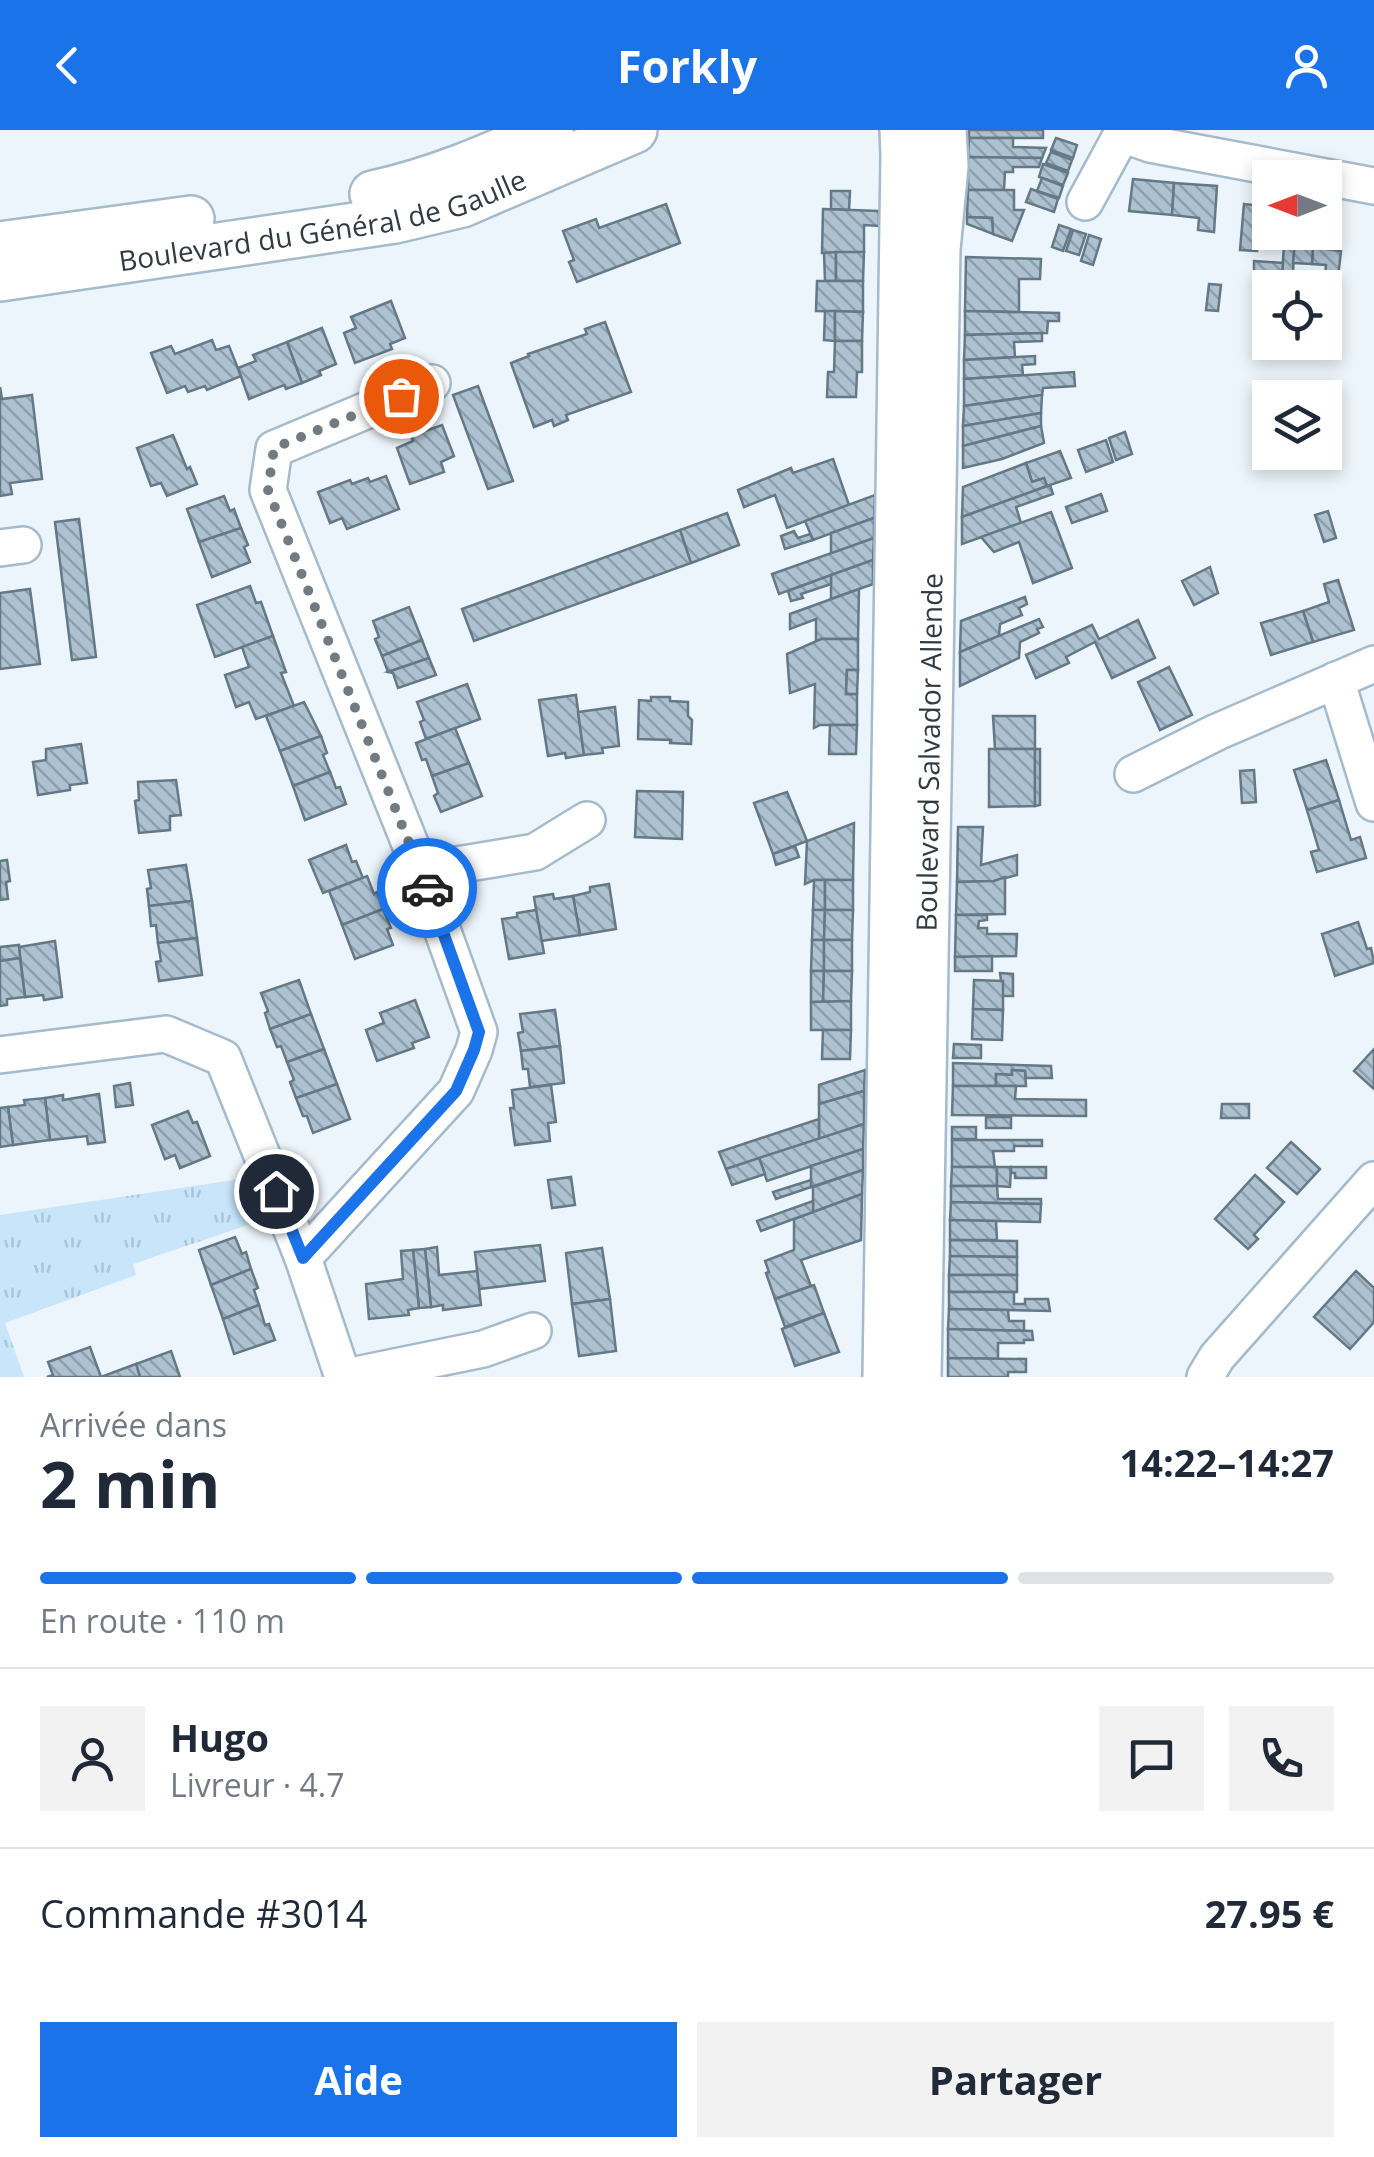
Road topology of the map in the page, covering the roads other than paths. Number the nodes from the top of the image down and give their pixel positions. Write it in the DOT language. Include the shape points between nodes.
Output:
graph roads {
  1 [pos="550,130"];
  2 [pos="634,130"];
  3 [pos="903,130"];
  4 [pos="925,130"];
  5 [pos="944,130"];
  6 [pos="1374,186"];
  7 [pos="1085,202"];
  8 [pos="0,245"];
  9 [pos="0,278"];
  10 [pos="432,383"];
  11 [pos="1374,664"];
  12 [pos="1336,680"];
  13 [pos="1133,774"];
  14 [pos="1374,803"];
  15 [pos="587,820"];
  16 [pos="421,871"];
  17 [pos="0,1055"];
  18 [pos="1374,1180"];
  19 [pos="303,1258"];
  20 [pos="533,1332"];
  21 [pos="345,1377"];
  22 [pos="886,1377"];
  23 [pos="902,1377"];
  24 [pos="918,1377"];
  25 [pos="1205,1377"];
  1 -- 8 [label="main road, Boulevard du Général de Gaulle" via="456,171 374,194"];
  2 -- 9 [label="main road, Boulevard du Général de Gaulle" via="462,204 395,220"];
  3 -- 22 [label="main road, Boulevard Salvador Allende"];
  4 -- 23 [label="street"];
  5 -- 24 [label="main road, Boulevard Salvador Allende"];
  6 -- 7 [label="street" via="1122,134"];
  10 -- 16 [label="street" via="274,448 268,490"];
  11 -- 12 [label="street"];
  12 -- 13 [label="street"];
  12 -- 14 [label="street"];
  15 -- 16 [label="street" via="535,852"];
  16 -- 19 [label="street" via="479,1032 474,1050 456,1091"];
  17 -- 19 [label="street" via="166,1034 222,1058"];
  18 -- 25 [label="street"];
  19 -- 21 [label="street"];
  20 -- 21 [label="street"];
}
